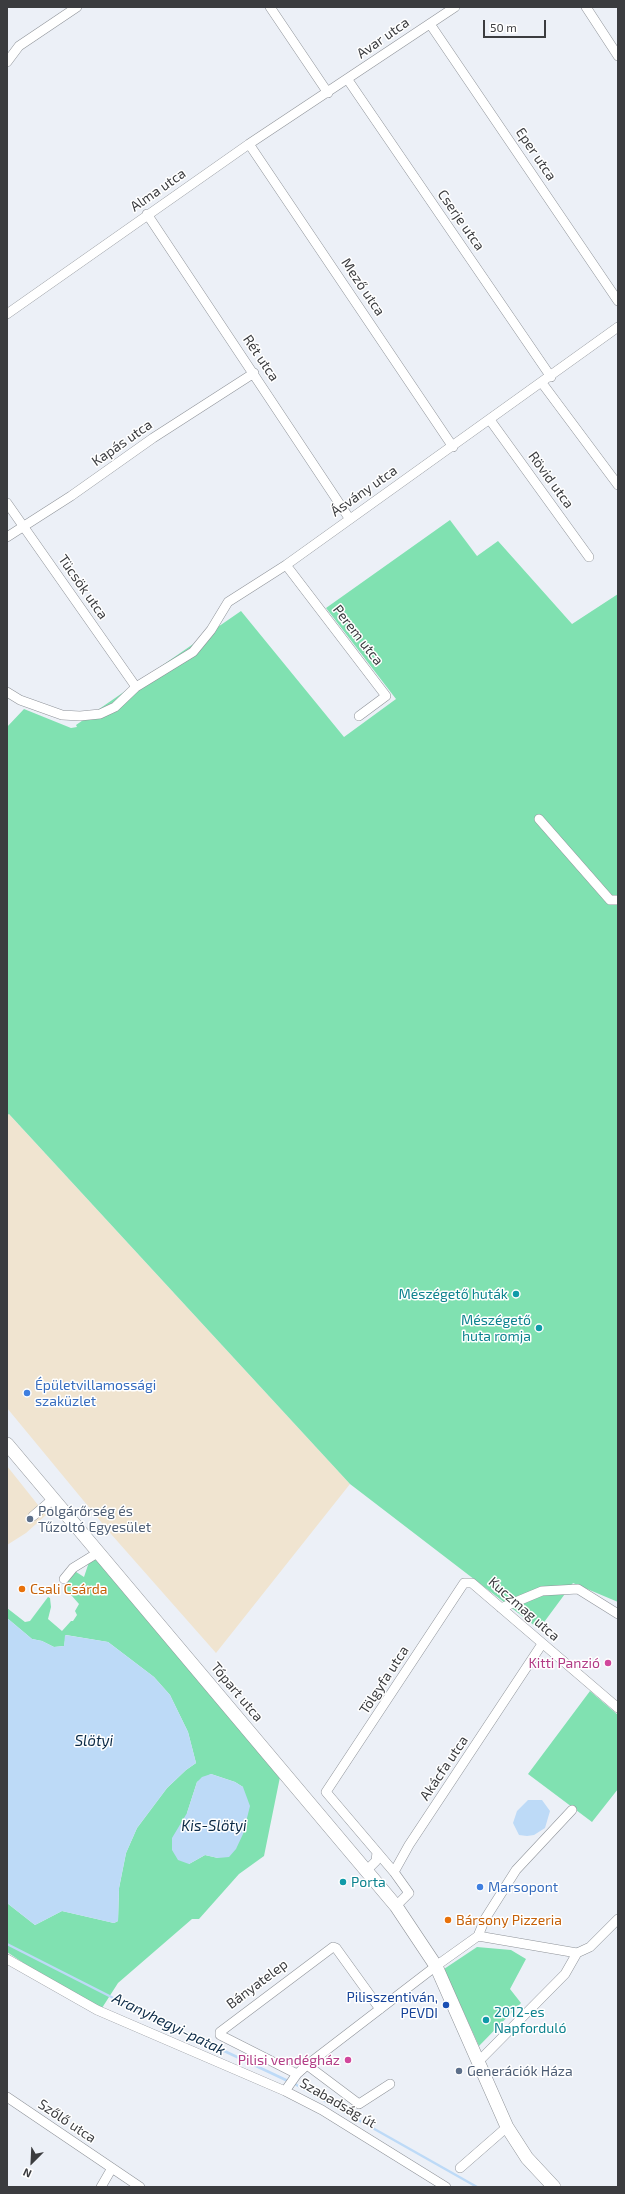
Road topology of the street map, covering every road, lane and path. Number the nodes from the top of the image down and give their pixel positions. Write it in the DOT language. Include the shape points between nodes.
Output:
graph roads {
  1 [pos="77,7"];
  2 [pos="270,7"];
  3 [pos="455,7"];
  4 [pos="586,7"];
  5 [pos="430,24"];
  6 [pos="618,56"];
  7 [pos="7,62"];
  8 [pos="348,80"];
  9 [pos="328,93"];
  10 [pos="249,144"];
  11 [pos="147,214"];
  12 [pos="618,301"];
  13 [pos="7,314"];
  14 [pos="618,327"];
  15 [pos="254,373"];
  16 [pos="551,377"];
  17 [pos="542,383"];
  18 [pos="490,420"];
  19 [pos="453,446"];
  20 [pos="618,485"];
  21 [pos="7,503"];
  22 [pos="349,518"];
  23 [pos="24,527"];
  24 [pos="7,537"];
  25 [pos="589,557"];
  26 [pos="286,565"];
  27 [pos="136,687"];
  28 [pos="7,692"];
  29 [pos="359,716"];
  30 [pos="539,819"];
  31 [pos="618,900"];
  32 [pos="7,1444"];
  33 [pos="53,1499"];
  34 [pos="33,1516"];
  35 [pos="98,1552"];
  36 [pos="64,1579"];
  37 [pos="464,1583"];
  38 [pos="501,1608"];
  39 [pos="618,1614"];
  40 [pos="542,1644"];
  41 [pos="618,1708"];
  42 [pos="572,1810"];
  43 [pos="377,1852"];
  44 [pos="367,1870"];
  45 [pos="394,1872"];
  46 [pos="396,1906"];
  47 [pos="618,1919"];
  48 [pos="478,1936"];
  49 [pos="577,1952"];
  50 [pos="7,1959"];
  51 [pos="436,1966"];
  52 [pos="380,2009"];
  53 [pos="478,2062"];
  54 [pos="307,2065"];
  55 [pos="296,2076"];
  56 [pos="390,2084"];
  57 [pos="286,2090"];
  58 [pos="7,2097"];
  59 [pos="507,2127"];
  60 [pos="112,2168"];
  61 [pos="460,2168"];
  62 [pos="101,2187"];
  63 [pos="140,2187"];
  64 [pos="446,2187"];
  65 [pos="554,2187"];
  1 -- 7 [label="street" via="19,46"];
  2 -- 9 [label="street"];
  3 -- 5 [label="street, Avar utca"];
  4 -- 6 [label="street"];
  5 -- 8 [label="street, Avar utca"];
  5 -- 12 [label="street, Eper utca"];
  8 -- 9 [label="street, Avar utca"];
  8 -- 16 [label="street, Cserje utca"];
  9 -- 10 [label="street, Alma utca"];
  10 -- 11 [label="street, Alma utca"];
  10 -- 19 [label="street, Mező utca"];
  11 -- 13 [label="street, Alma utca"];
  11 -- 15 [label="street, Rét utca"];
  14 -- 16 [label="street, Ásvány utca"];
  15 -- 22 [label="street, Rét utca"];
  15 -- 23 [label="street, Kapás utca" via="153,438"];
  16 -- 17 [label="street, Ásvány utca"];
  17 -- 18 [label="street, Ásvány utca"];
  17 -- 20 [label="street"];
  18 -- 19 [label="street, Ásvány utca"];
  18 -- 25 [label="street, Rövid utca"];
  19 -- 22 [label="street, Ásvány utca"];
  21 -- 23 [label="street, Tücsök utca"];
  22 -- 26 [label="street, Ásvány utca"];
  23 -- 24 [label="street, Kapás utca"];
  23 -- 27 [label="street, Tücsök utca"];
  26 -- 27 [label="street, Ásvány utca" via="228,602 211,630 193,652"];
  26 -- 29 [label="street, Perem utca" via="386,696"];
  27 -- 28 [label="street, Ásvány utca" via="115,707 100,714 80,716 55,712 20,700"];
  30 -- 31 [label="street" via="610,900"];
  32 -- 33 [label="main road, Tópart utca"];
  33 -- 34 [label="street"];
  33 -- 35 [label="main road, Tópart utca"];
  35 -- 36 [label="street" via="73,1568"];
  35 -- 44 [label="main road, Tópart utca"];
  37 -- 38 [label="street, Kuczmag utca" via="472,1583"];
  37 -- 43 [label="street, Tölgyfa utca" via="326,1792"];
  38 -- 39 [label="street" via="542,1591 578,1589"];
  38 -- 40 [label="street, Kuczmag utca"];
  40 -- 41 [label="street, Kuczmag utca"];
  40 -- 45 [label="street, Akácfa utca" via="409,1845"];
  42 -- 48 [label="street" via="516,1870 485,1919"];
  43 -- 44 [label="street" via="376,1861"];
  43 -- 45 [label="street"];
  44 -- 46 [label="main road, Tópart utca"];
  45 -- 46 [label="street" via="409,1893"];
  46 -- 51 [label="main road, Tópart utca"];
  47 -- 49 [label="street" via="590,1948"];
  48 -- 49 [label="street"];
  48 -- 51 [label="street"];
  49 -- 53 [label="street" via="565,1974"];
  50 -- 57 [label="street, Szabadság út" via="97,2010"];
  51 -- 52 [label="street"];
  51 -- 53 [label="main road"];
  52 -- 54 [label="street"];
  52 -- 55 [label="street, Bányatelep" via="333,1947 220,2032 220,2035"];
  53 -- 59 [label="main road"];
  54 -- 55 [label="street"];
  54 -- 56 [label="street" via="359,2104"];
  55 -- 57 [label="street"];
  57 -- 64 [label="street, Szabadság út"];
  58 -- 60 [label="street, Szőlő utca"];
  59 -- 61 [label="street"];
  59 -- 65 [label="main road" via="527,2158"];
  60 -- 62 [label="street"];
  60 -- 63 [label="street, Szőlő utca"];
}
